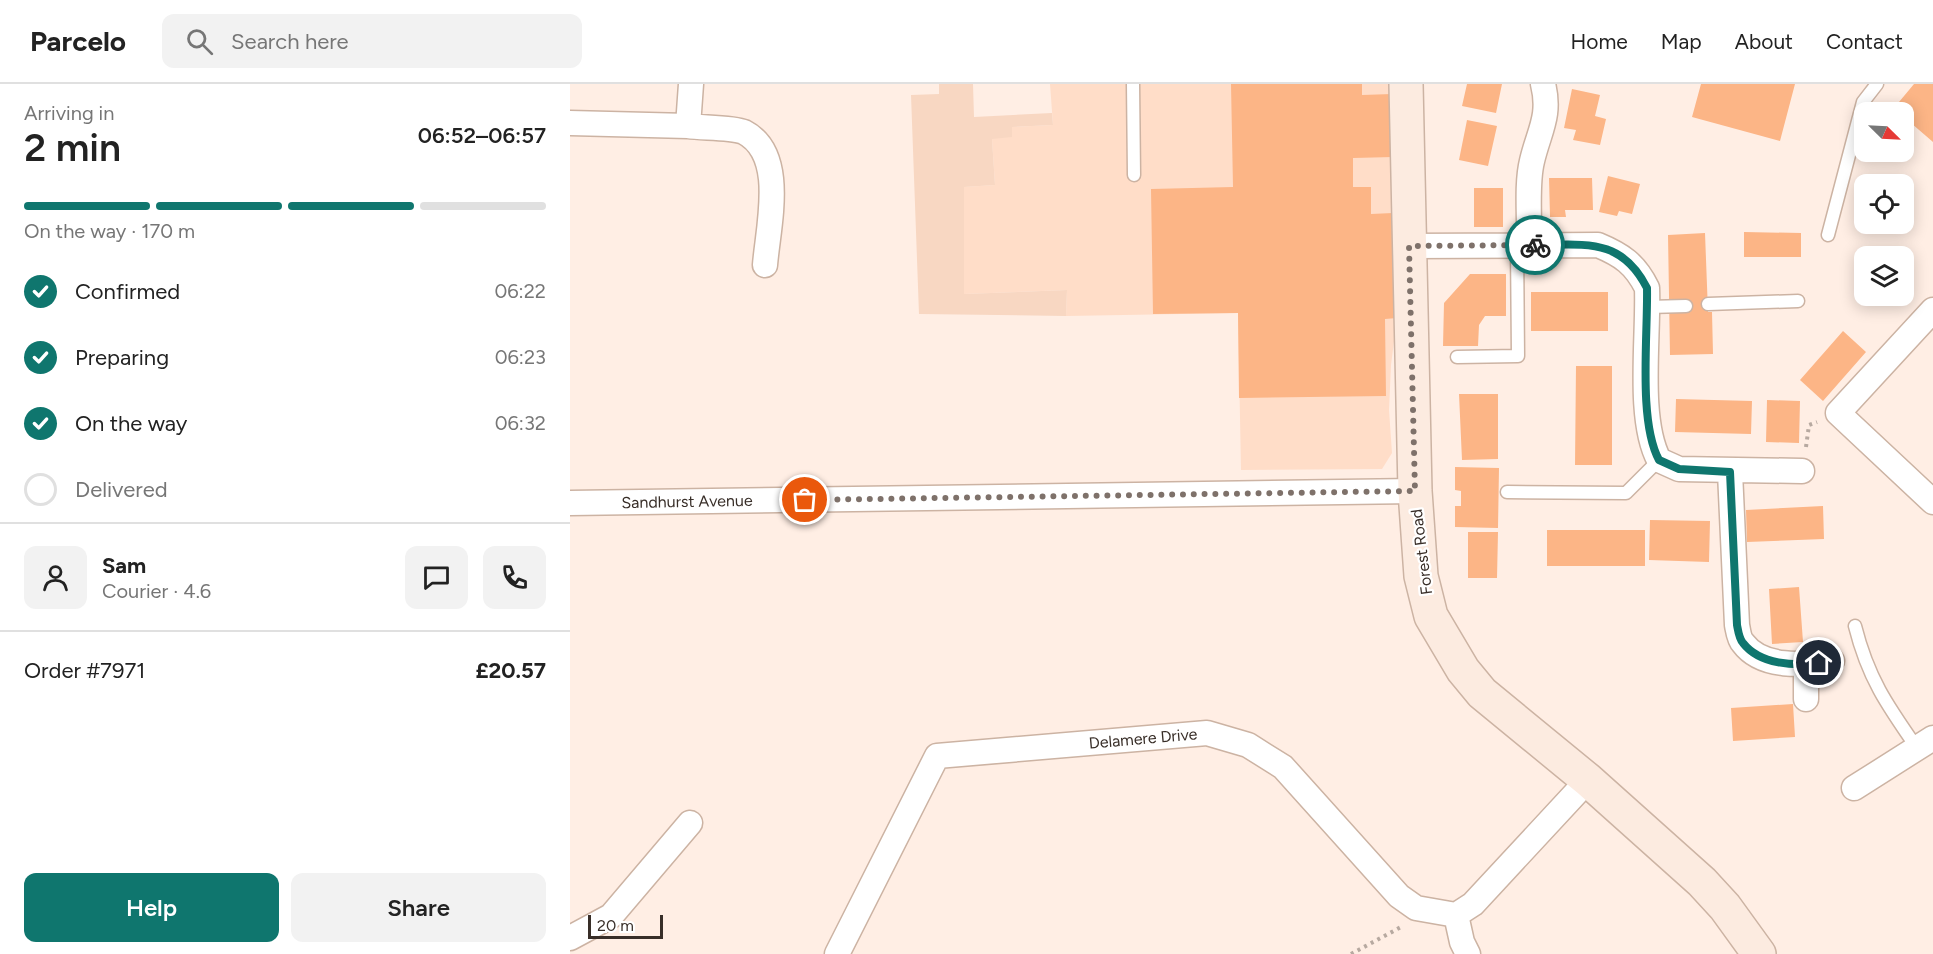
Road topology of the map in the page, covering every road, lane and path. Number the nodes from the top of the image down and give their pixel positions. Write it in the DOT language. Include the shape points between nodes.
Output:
graph roads {
  1 [pos="691,84"];
  2 [pos="1133,84"];
  3 [pos="1406,84"];
  4 [pos="1543,84"];
  5 [pos="1877,84"];
  6 [pos="570,123"];
  7 [pos="688,126"];
  8 [pos="1134,175"];
  9 [pos="1828,235"];
  10 [pos="1523,245"];
  11 [pos="1409,246"];
  12 [pos="765,266"];
  13 [pos="1798,301"];
  14 [pos="1708,304"];
  15 [pos="1686,306"];
  16 [pos="1647,307"];
  17 [pos="1933,310"];
  18 [pos="1457,357"];
  19 [pos="1838,413"];
  20 [pos="1659,460"];
  21 [pos="1802,471"];
  22 [pos="1730,472"];
  23 [pos="1415,491"];
  24 [pos="1507,492"];
  25 [pos="1933,502"];
  26 [pos="570,503"];
  27 [pos="1855,626"];
  28 [pos="1832,661"];
  29 [pos="1806,665"];
  30 [pos="1806,699"];
  31 [pos="1925,743"];
  32 [pos="1588,780"];
  33 [pos="1854,788"];
  34 [pos="690,823"];
  35 [pos="1416,908"];
  36 [pos="1456,915"];
  37 [pos="570,938"];
  38 [pos="837,954"];
  39 [pos="1351,954"];
  40 [pos="1468,954"];
  41 [pos="1759,954"];
  1 -- 7 [label="street"];
  2 -- 8 [label="lane"];
  3 -- 11 [label="main road, Forest Road"];
  4 -- 10 [label="street" via="1544,127 1531,162"];
  5 -- 9 [label="lane" via="1863,102"];
  6 -- 7 [label="street"];
  7 -- 12 [label="street" via="742,131 762,146 772,170"];
  10 -- 11 [label="street"];
  10 -- 16 [label="street" via="1598,245 1623,255 1647,288"];
  10 -- 18 [label="lane" via="1518,356"];
  11 -- 23 [label="main road, Forest Road"];
  13 -- 14 [label="lane"];
  15 -- 16 [label="lane"];
  16 -- 20 [label="street" via="1647,420 1650,444"];
  17 -- 19 [label="street"];
  19 -- 21 [label="path" via="1809,425"];
  19 -- 25 [label="street"];
  20 -- 22 [label="street" via="1679,469"];
  20 -- 24 [label="lane" via="1626,493"];
  21 -- 22 [label="street"];
  22 -- 29 [label="street" via="1737,625 1742,643 1760,657"];
  23 -- 26 [label="street, Sandhurst Avenue"];
  23 -- 32 [label="main road, Forest Road" via="1421,576 1431,616 1444,641 1482,693"];
  27 -- 31 [label="lane" via="1874,684"];
  28 -- 29 [label="street"];
  29 -- 30 [label="street"];
  31 -- 33 [label="street"];
  32 -- 36 [label="street" via="1473,904"];
  32 -- 41 [label="main road, Forest Road" via="1702,882"];
  34 -- 37 [label="street" via="611,916"];
  35 -- 36 [label="street, Delamere Drive"];
  35 -- 38 [label="street, Delamere Drive" via="1399,896 1283,767 1248,745 1207,733 937,756"];
  35 -- 39 [label="path" via="1401,928"];
  36 -- 40 [label="street" via="1461,942"];
}
